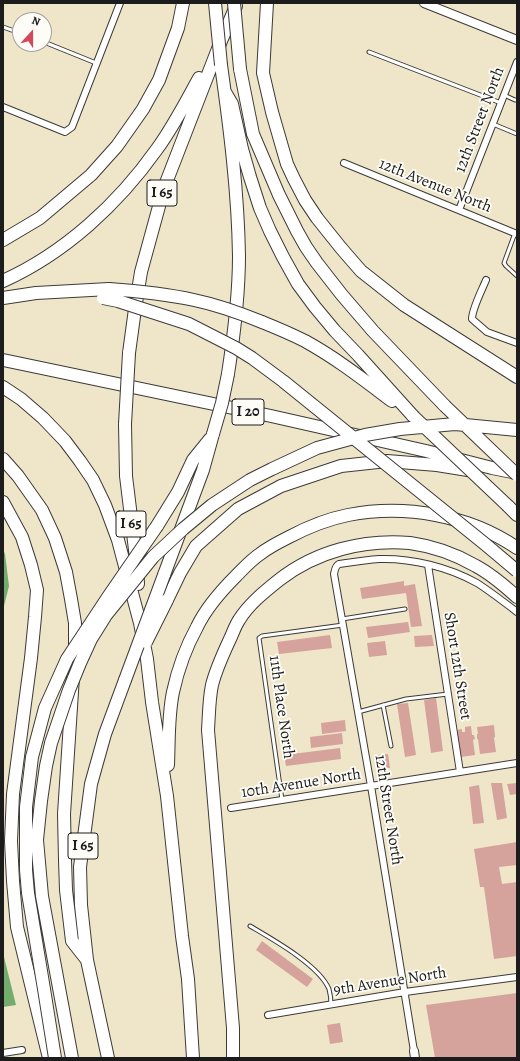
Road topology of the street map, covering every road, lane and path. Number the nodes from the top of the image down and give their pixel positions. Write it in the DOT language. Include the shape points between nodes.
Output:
graph roads {
  1 [pos="120,3"];
  2 [pos="183,3"];
  3 [pos="215,3"];
  4 [pos="234,3"];
  5 [pos="237,3"];
  6 [pos="267,3"];
  7 [pos="424,3"];
  8 [pos="517,40"];
  9 [pos="221,41"];
  10 [pos="52,45"];
  11 [pos="369,52"];
  12 [pos="517,62"];
  13 [pos="97,63"];
  14 [pos="225,92"];
  15 [pos="504,95"];
  16 [pos="517,100"];
  17 [pos="501,103"];
  18 [pos="3,107"];
  19 [pos="493,124"];
  20 [pos="517,134"];
  21 [pos="344,163"];
  22 [pos="459,210"];
  23 [pos="516,233"];
  24 [pos="3,240"];
  25 [pos="517,276"];
  26 [pos="486,280"];
  27 [pos="3,281"];
  28 [pos="65,291"];
  29 [pos="3,298"];
  30 [pos="517,343"];
  31 [pos="3,360"];
  32 [pos="517,377"];
  33 [pos="3,387"];
  34 [pos="413,416"];
  35 [pos="517,430"];
  36 [pos="213,434"];
  37 [pos="3,459"];
  38 [pos="517,476"];
  39 [pos="3,502"];
  40 [pos="512,510"];
  41 [pos="517,548"];
  42 [pos="428,564"];
  43 [pos="517,571"];
  44 [pos="517,597"];
  45 [pos="405,609"];
  46 [pos="517,612"];
  47 [pos="343,622"];
  48 [pos="140,623"];
  49 [pos="125,680"];
  50 [pos="448,694"];
  51 [pos="383,705"];
  52 [pos="358,712"];
  53 [pos="391,746"];
  54 [pos="517,763"];
  55 [pos="460,772"];
  56 [pos="371,786"];
  57 [pos="167,796"];
  58 [pos="282,800"];
  59 [pos="231,808"];
  60 [pos="250,926"];
  61 [pos="86,960"];
  62 [pos="517,977"];
  63 [pos="405,992"];
  64 [pos="331,1004"];
  65 [pos="268,1015"];
  66 [pos="22,1050"];
  67 [pos="3,1053"];
  68 [pos="414,1054"];
  69 [pos="50,1058"];
  70 [pos="55,1058"];
  71 [pos="72,1058"];
  72 [pos="108,1058"];
  73 [pos="193,1058"];
  74 [pos="233,1058"];
  1 -- 13 [label="street"];
  2 -- 24 [label="highway" via="178,28 159,80 143,109 117,146 91,175 40,218"];
  3 -- 14 [label="highway, I 65, bridge"];
  4 -- 38 [label="highway, bridge" via="240,69 253,134 279,195 306,247 373,331"];
  5 -- 9 [label="highway, I 65"];
  6 -- 32 [label="highway" via="263,73 287,164 313,212 361,271 404,305"];
  7 -- 8 [label="street"];
  9 -- 27 [label="highway" via="171,127 122,193 84,229 46,257"];
  9 -- 48 [label="highway, I 65, bridge" via="164,188 141,272 134,309 125,424 126,476 137,566"];
  10 -- 13 [label="lane"];
  11 -- 17 [label="lane"];
  12 -- 15 [label="street, 12th Street North"];
  13 -- 18 [label="street" via="72,127 65,132"];
  14 -- 34 [label="highway" via="232,104 260,208 298,284 335,331"];
  14 -- 36 [label="highway, I 65, bridge" via="235,185 239,257 237,301 228,374"];
  15 -- 16 [label="lane"];
  15 -- 17 [label="street, 12th Street North"];
  17 -- 19 [label="street, 12th Street North"];
  19 -- 20 [label="lane"];
  19 -- 22 [label="street, 12th Street North"];
  21 -- 22 [label="street, 12th Avenue North"];
  22 -- 23 [label="street, 12th Avenue North"];
  23 -- 25 [label="lane" via="504,263"];
  26 -- 30 [label="street" via="472,319 487,332"];
  28 -- 29 [label="highway"];
  28 -- 34 [label="highway, bridge" via="109,289 151,292 237,312 306,342 354,372"];
  28 -- 43 [label="highway, bridge" via="118,301 182,321 236,348 283,381"];
  31 -- 38 [label="highway, I 20" via="271,416 426,451"];
  33 -- 48 [label="highway" via="44,418 93,480 112,521"];
  34 -- 40 [label="highway, bridge"];
  35 -- 71 [label="highway, bridge" via="456,424 400,429 317,448 250,480 212,505 153,557 106,615 80,663 51,743 37,840 42,896"];
  36 -- 49 [label="highway, I 65, bridge" via="203,470"];
  36 -- 70 [label="highway, bridge" via="193,460 178,492 157,526 67,659 46,708 32,757 26,807 26,870"];
  37 -- 61 [label="highway" via="42,510 55,538 66,572 75,623 64,814 65,860 72,941"];
  38 -- 49 [label="highway, bridge" via="387,461 341,466 281,486 238,509 196,546"];
  39 -- 69 [label="highway" via="22,537 37,590 13,794 12,854 17,927"];
  41 -- 57 [label="highway" via="497,535 460,521 416,512 396,511 348,515 325,521 304,529 260,553 224,587 210,605 186,649 173,693 169,727"];
  42 -- 46 [label="street" via="476,582"];
  42 -- 47 [label="street, 12th Street North" via="395,559 365,560 338,565 334,574"];
  42 -- 50 [label="street, Short 12th Street"];
  44 -- 74 [label="highway" via="476,566 451,554 410,544 364,544 321,555 300,565 266,590 239,620 212,685 208,730 233,1028"];
  45 -- 47 [label="lane"];
  47 -- 52 [label="street, 12th Street North"];
  47 -- 58 [label="lane, 11th Place North" via="259,638"];
  48 -- 57 [label="highway, I 65"];
  49 -- 61 [label="highway, I 65" via="105,734 91,784 80,867"];
  50 -- 51 [label="lane" via="406,699"];
  50 -- 55 [label="street, Short 12th Street"];
  51 -- 52 [label="lane"];
  51 -- 53 [label="lane"];
  52 -- 56 [label="street, 12th Street North"];
  54 -- 55 [label="street, 10th Avenue North"];
  55 -- 56 [label="street, 10th Avenue North"];
  56 -- 58 [label="street, 10th Avenue North"];
  56 -- 63 [label="street, 12th Street North"];
  57 -- 73 [label="highway, I 65" via="188,979"];
  58 -- 59 [label="street, 10th Avenue North"];
  60 -- 64 [label="lane" via="289,950 318,973 329,989"];
  61 -- 72 [label="highway, I 65"];
  62 -- 63 [label="street, 9th Avenue North"];
  63 -- 64 [label="street, 9th Avenue North"];
  63 -- 68 [label="street, 12th Street North"];
  64 -- 65 [label="street, 9th Avenue North"];
  66 -- 67 [label="street"];
}
